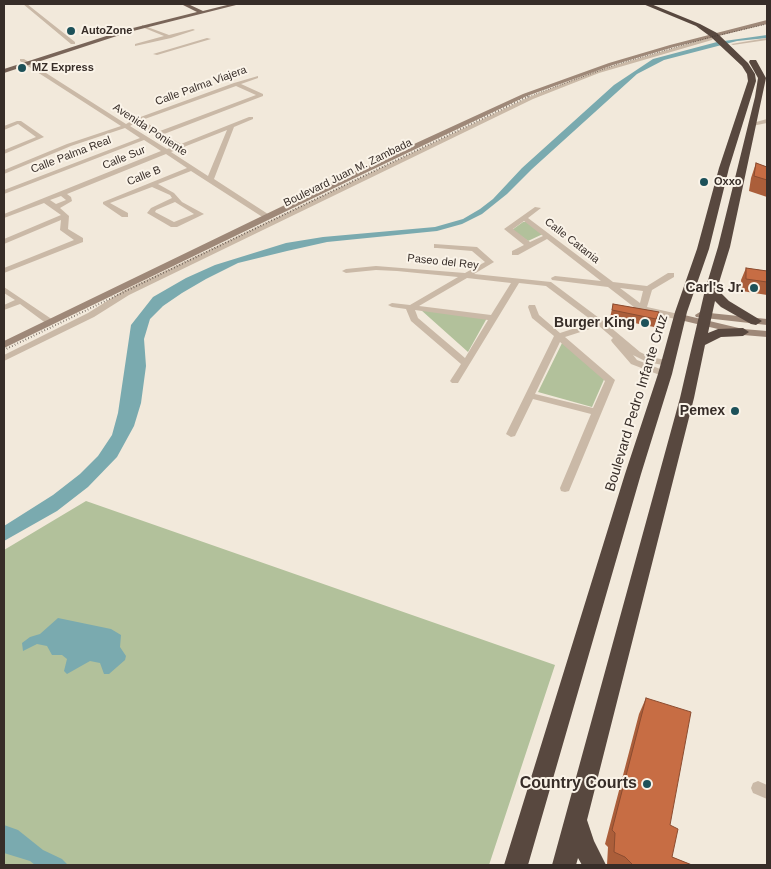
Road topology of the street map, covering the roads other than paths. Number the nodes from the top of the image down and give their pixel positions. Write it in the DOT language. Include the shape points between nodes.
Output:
graph roads {
  1 [pos="25,4"];
  2 [pos="184,4"];
  3 [pos="222,4"];
  4 [pos="237,4"];
  5 [pos="646,4"];
  6 [pos="657,4"];
  7 [pos="199,11"];
  8 [pos="767,24"];
  9 [pos="142,27"];
  10 [pos="193,30"];
  11 [pos="167,38"];
  12 [pos="209,39"];
  13 [pos="724,39"];
  14 [pos="767,39"];
  15 [pos="156,40"];
  16 [pos="72,43"];
  17 [pos="137,45"];
  18 [pos="176,48"];
  19 [pos="155,54"];
  20 [pos="25,61"];
  21 [pos="4,66"];
  22 [pos="4,71"];
  23 [pos="256,77"];
  24 [pos="236,84"];
  25 [pos="251,118"];
  26 [pos="137,120"];
  27 [pos="760,123"];
  28 [pos="126,126"];
  29 [pos="231,126"];
  30 [pos="4,128"];
  31 [pos="159,134"];
  32 [pos="144,138"];
  33 [pos="180,146"];
  34 [pos="4,152"];
  35 [pos="166,152"];
  36 [pos="192,168"];
  37 [pos="4,172"];
  38 [pos="210,180"];
  39 [pos="152,184"];
  40 [pos="4,192"];
  41 [pos="61,193"];
  42 [pos="176,199"];
  43 [pos="45,200"];
  44 [pos="56,207"];
  45 [pos="537,208"];
  46 [pos="125,215"];
  47 [pos="4,216"];
  48 [pos="65,216"];
  49 [pos="267,216"];
  50 [pos="523,217"];
  51 [pos="548,236"];
  52 [pos="4,242"];
  53 [pos="529,245"];
  54 [pos="437,246"];
  55 [pos="515,253"];
  56 [pos="4,271"];
  57 [pos="346,271"];
  58 [pos="672,275"];
  59 [pos="469,276"];
  60 [pos="555,278"];
  61 [pos="516,281"];
  62 [pos="611,284"];
  63 [pos="4,289"];
  64 [pos="648,289"];
  65 [pos="711,290"];
  66 [pos="20,301"];
  67 [pos="392,305"];
  68 [pos="532,307"];
  69 [pos="643,307"];
  70 [pos="4,308"];
  71 [pos="410,308"];
  72 [pos="680,315"];
  73 [pos="494,318"];
  74 [pos="705,319"];
  75 [pos="50,322"];
  76 [pos="762,322"];
  77 [pos="597,323"];
  78 [pos="743,332"];
  79 [pos="767,334"];
  80 [pos="558,336"];
  81 [pos="701,342"];
  82 [pos="4,346"];
  83 [pos="4,358"];
  84 [pos="466,364"];
  85 [pos="666,368"];
  86 [pos="456,381"];
  87 [pos="530,395"];
  88 [pos="595,412"];
  89 [pos="511,434"];
  90 [pos="565,488"];
  91 [pos="576,821"];
  92 [pos="516,865"];
  93 [pos="564,865"];
  94 [pos="594,865"];
  1 -- 16 [label="street"];
  2 -- 7 [label="main road"];
  3 -- 7 [label="main road"];
  4 -- 7 [label="main road"];
  5 -- 13 [label="highway, Boulevard Pedro Infante Cruz"];
  6 -- 13 [label="highway, Boulevard Pedro Infante Cruz" via="692,18"];
  7 -- 9 [label="main road"];
  7 -- 16 [label="main road" via="128,26"];
  8 -- 13 [label="street, Boulevard Juan M. Zambada"];
  9 -- 11 [label="street"];
  9 -- 20 [label="main road"];
  10 -- 11 [label="street"];
  11 -- 15 [label="street"];
  12 -- 18 [label="street"];
  13 -- 14 [label="street"];
  13 -- 27 [label="highway, Boulevard Pedro Infante Cruz" via="752,61 762,78"];
  13 -- 49 [label="street, Boulevard Juan M. Zambada" via="611,64 525,95"];
  13 -- 72 [label="highway, Boulevard Pedro Infante Cruz" via="749,69 752,81"];
  13 -- 83 [label="street, Boulevard Juan M. Zambada" via="710,39 597,72 531,98 126,293 86,318"];
  15 -- 17 [label="street"];
  15 -- 18 [label="street"];
  16 -- 20 [label="main road"];
  18 -- 19 [label="street"];
  20 -- 21 [label="main road"];
  20 -- 22 [label="main road"];
  20 -- 28 [label="street, Avenida Poniente"];
  23 -- 24 [label="street, Calle Palma Viajera"];
  24 -- 26 [label="street, Calle Palma Viajera"];
  24 -- 31 [label="street" via="261,95"];
  25 -- 29 [label="street, Calle Sur"];
  26 -- 28 [label="street, Calle Palma Viajera"];
  26 -- 31 [label="street"];
  27 -- 65 [label="highway, Boulevard Pedro Infante Cruz"];
  28 -- 32 [label="street, Avenida Poniente"];
  28 -- 37 [label="street, Calle Palma Viajera" via="69,144"];
  29 -- 33 [label="street, Calle Sur"];
  29 -- 38 [label="street"];
  30 -- 34 [label="street" via="18,122 40,137"];
  31 -- 33 [label="street"];
  32 -- 35 [label="street, Avenida Poniente"];
  32 -- 40 [label="street, Calle Palma Real"];
  33 -- 35 [label="street, Calle Sur"];
  35 -- 36 [label="street, Avenida Poniente"];
  35 -- 41 [label="street, Calle Sur"];
  36 -- 38 [label="street, Avenida Poniente"];
  36 -- 39 [label="street, Calle B"];
  38 -- 49 [label="street, Avenida Poniente"];
  39 -- 42 [label="street"];
  39 -- 46 [label="street, Calle B" via="107,202 106,205"];
  41 -- 43 [label="street, Calle Sur"];
  41 -- 44 [label="street" via="70,200"];
  42 -- 42 [label="street" via="153,210 151,213 174,225 199,215"];
  43 -- 44 [label="street"];
  43 -- 47 [label="street, Calle Sur"];
  44 -- 48 [label="street"];
  45 -- 50 [label="street"];
  48 -- 52 [label="street"];
  48 -- 56 [label="street" via="64,230 80,240"];
  49 -- 75 [label="street, Boulevard Juan M. Zambada"];
  50 -- 51 [label="street, Calle Catania"];
  50 -- 53 [label="street" via="508,230"];
  51 -- 53 [label="street"];
  51 -- 62 [label="street, Calle Catania"];
  53 -- 55 [label="street"];
  54 -- 59 [label="street" via="474,249 489,260 489,264"];
  57 -- 59 [label="street, Paseo del Rey" via="385,268"];
  58 -- 64 [label="street"];
  59 -- 61 [label="street, Paseo del Rey"];
  59 -- 71 [label="street"];
  60 -- 62 [label="street"];
  61 -- 73 [label="street"];
  61 -- 77 [label="street, Paseo del Rey" via="538,283"];
  62 -- 64 [label="street"];
  62 -- 69 [label="street, Calle Catania"];
  63 -- 66 [label="street"];
  64 -- 69 [label="street"];
  65 -- 74 [label="highway, Boulevard Pedro Infante Cruz"];
  65 -- 76 [label="highway" via="724,304"];
  66 -- 70 [label="street"];
  66 -- 75 [label="street"];
  67 -- 71 [label="street"];
  68 -- 80 [label="street" via="535,316"];
  69 -- 72 [label="street"];
  71 -- 73 [label="street"];
  71 -- 84 [label="street" via="414,319"];
  72 -- 74 [label="street"];
  72 -- 85 [label="highway, Boulevard Pedro Infante Cruz"];
  73 -- 84 [label="street"];
  74 -- 76 [label="street"];
  74 -- 78 [label="street"];
  74 -- 81 [label="highway, Boulevard Pedro Infante Cruz"];
  75 -- 82 [label="street, Boulevard Juan M. Zambada"];
  77 -- 80 [label="street"];
  77 -- 85 [label="street, Paseo del Rey" via="634,362"];
  78 -- 79 [label="street"];
  78 -- 81 [label="highway" via="718,333"];
  80 -- 87 [label="street"];
  80 -- 88 [label="street" via="610,380"];
  81 -- 91 [label="highway, Boulevard Pedro Infante Cruz"];
  84 -- 86 [label="street"];
  85 -- 92 [label="highway, Boulevard Pedro Infante Cruz"];
  87 -- 88 [label="street"];
  87 -- 89 [label="street"];
  88 -- 90 [label="street"];
  91 -- 93 [label="highway, Boulevard Pedro Infante Cruz"];
  91 -- 94 [label="highway"];
}
